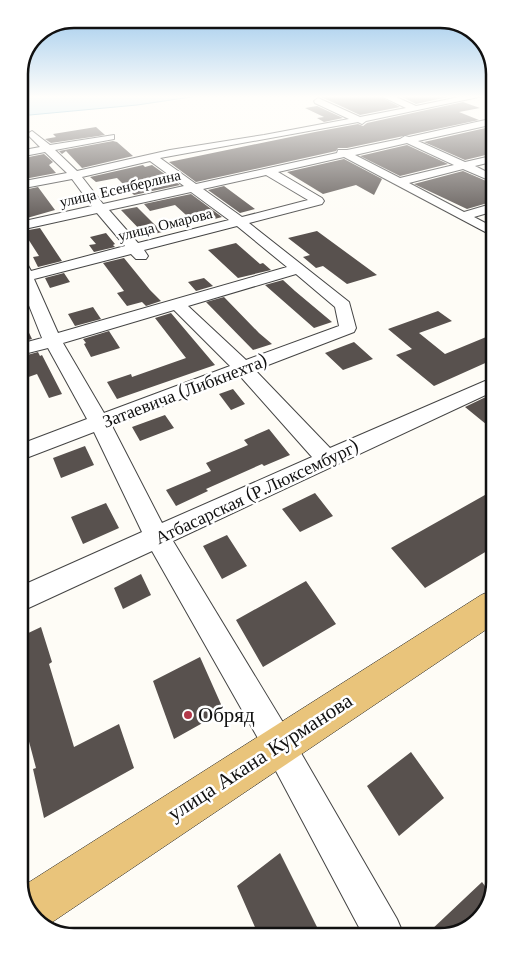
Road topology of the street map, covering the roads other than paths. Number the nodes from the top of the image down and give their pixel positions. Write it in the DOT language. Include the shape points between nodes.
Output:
graph roads {
  1 [pos="39,141"];
  2 [pos="92,141"];
  3 [pos="247,141"];
  4 [pos="406,141"];
  5 [pos="409,141"];
  6 [pos="331,147"];
  7 [pos="47,149"];
  8 [pos="28,152"];
  9 [pos="346,155"];
  10 [pos="153,158"];
  11 [pos="486,160"];
  12 [pos="464,166"];
  13 [pos="268,171"];
  14 [pos="75,176"];
  15 [pos="486,176"];
  16 [pos="399,182"];
  17 [pos="28,184"];
  18 [pos="190,188"];
  19 [pos="100,208"];
  20 [pos="486,209"];
  21 [pos="463,216"];
  22 [pos="239,221"];
  23 [pos="28,224"];
  24 [pos="486,228"];
  25 [pos="138,252"];
  26 [pos="298,269"];
  27 [pos="28,271"];
  28 [pos="28,286"];
  29 [pos="177,304"];
  30 [pos="52,340"];
  31 [pos="28,348"];
  32 [pos="243,368"];
  33 [pos="486,387"];
  34 [pos="100,423"];
  35 [pos="28,449"];
  36 [pos="327,459"];
  37 [pos="157,537"];
  38 [pos="28,596"];
  39 [pos="486,611"];
  40 [pos="279,745"];
  41 [pos="34,906"];
  42 [pos="380,928"];
  1 -- 7 [label="street"];
  2 -- 7 [label="street"];
  3 -- 10 [label="street"];
  4 -- 9 [label="street, улица Есенберлина"];
  5 -- 12 [label="street"];
  6 -- 9 [label="street"];
  7 -- 8 [label="street"];
  7 -- 14 [label="street"];
  9 -- 13 [label="street, улица Есенберлина"];
  9 -- 16 [label="street"];
  10 -- 14 [label="street"];
  10 -- 18 [label="street"];
  11 -- 12 [label="street"];
  12 -- 15 [label="street"];
  12 -- 16 [label="street"];
  13 -- 18 [label="street, улица Есенберлина"];
  13 -- 22 [label="street, улица Омарова" via="318,201"];
  14 -- 17 [label="street"];
  14 -- 19 [label="street"];
  16 -- 21 [label="street"];
  18 -- 19 [label="street, улица Есенберлина"];
  18 -- 22 [label="street"];
  19 -- 23 [label="street, улица Есенберлина"];
  19 -- 25 [label="street"];
  20 -- 21 [label="street"];
  21 -- 24 [label="street"];
  22 -- 25 [label="street, улица Омарова"];
  22 -- 26 [label="street"];
  25 -- 27 [label="street, улица Омарова"];
  26 -- 29 [label="street"];
  26 -- 32 [label="street, Затаевича (Либкнехта)" via="343,305 348,328"];
  28 -- 30 [label="street"];
  29 -- 30 [label="street"];
  29 -- 32 [label="street"];
  30 -- 31 [label="street"];
  30 -- 34 [label="street"];
  32 -- 34 [label="street, Затаевича (Либкнехта)"];
  32 -- 36 [label="street"];
  33 -- 36 [label="street, Атбасарская (Р.Люксембург)"];
  34 -- 35 [label="street, Затаевича (Либкнехта)"];
  34 -- 37 [label="street"];
  36 -- 37 [label="street, Атбасарская (Р.Люксембург)"];
  37 -- 38 [label="street, Атбасарская (Р.Люксембург)"];
  37 -- 40 [label="street"];
  39 -- 40 [label="main road, улица Акана Курманова"];
  40 -- 41 [label="main road, улица Акана Курманова"];
  40 -- 42 [label="street"];
}
